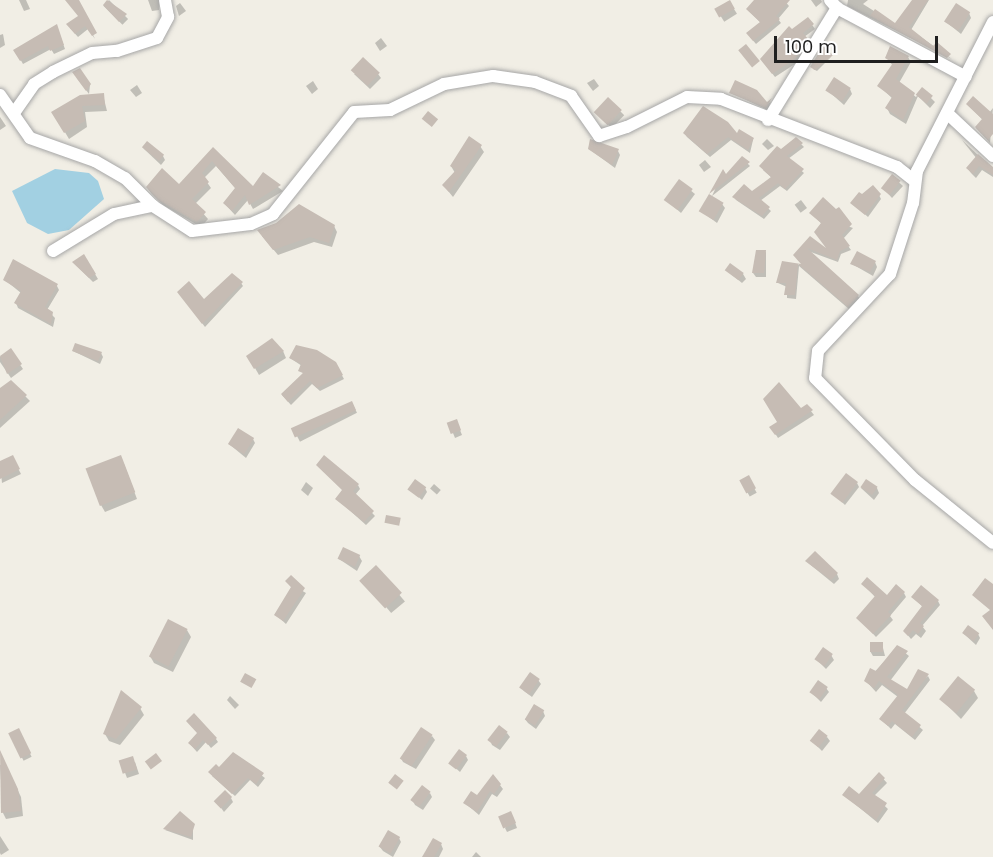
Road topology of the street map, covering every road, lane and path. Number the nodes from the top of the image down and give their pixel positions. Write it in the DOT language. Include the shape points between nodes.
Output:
graph roads {
  1 [pos="165,0"];
  2 [pos="834,4"];
  3 [pos="993,22"];
  4 [pos="966,77"];
  5 [pos="0,96"];
  6 [pos="14,113"];
  7 [pos="947,113"];
  8 [pos="768,120"];
  9 [pos="993,156"];
  10 [pos="915,181"];
  11 [pos="153,206"];
  12 [pos="53,251"];
  13 [pos="993,543"];
  1 -- 6 [label="street" via="168,17 157,38 125,49 92,53 53,72 34,84"];
  2 -- 4 [label="street"];
  2 -- 8 [label="street"];
  3 -- 4 [label="street"];
  4 -- 7 [label="street"];
  5 -- 6 [label="street"];
  6 -- 11 [label="street" via="30,138 95,161 125,177"];
  7 -- 9 [label="street"];
  7 -- 10 [label="street"];
  8 -- 10 [label="street" via="897,167"];
  8 -- 11 [label="street" via="721,99 699,96 599,136 571,96 559,90 493,76 468,78 444,84 401,108 354,112 273,214 251,224 192,231"];
  10 -- 13 [label="street" via="913,203 890,274 818,351 815,378 915,480"];
  11 -- 12 [label="street" via="114,214"];
}
